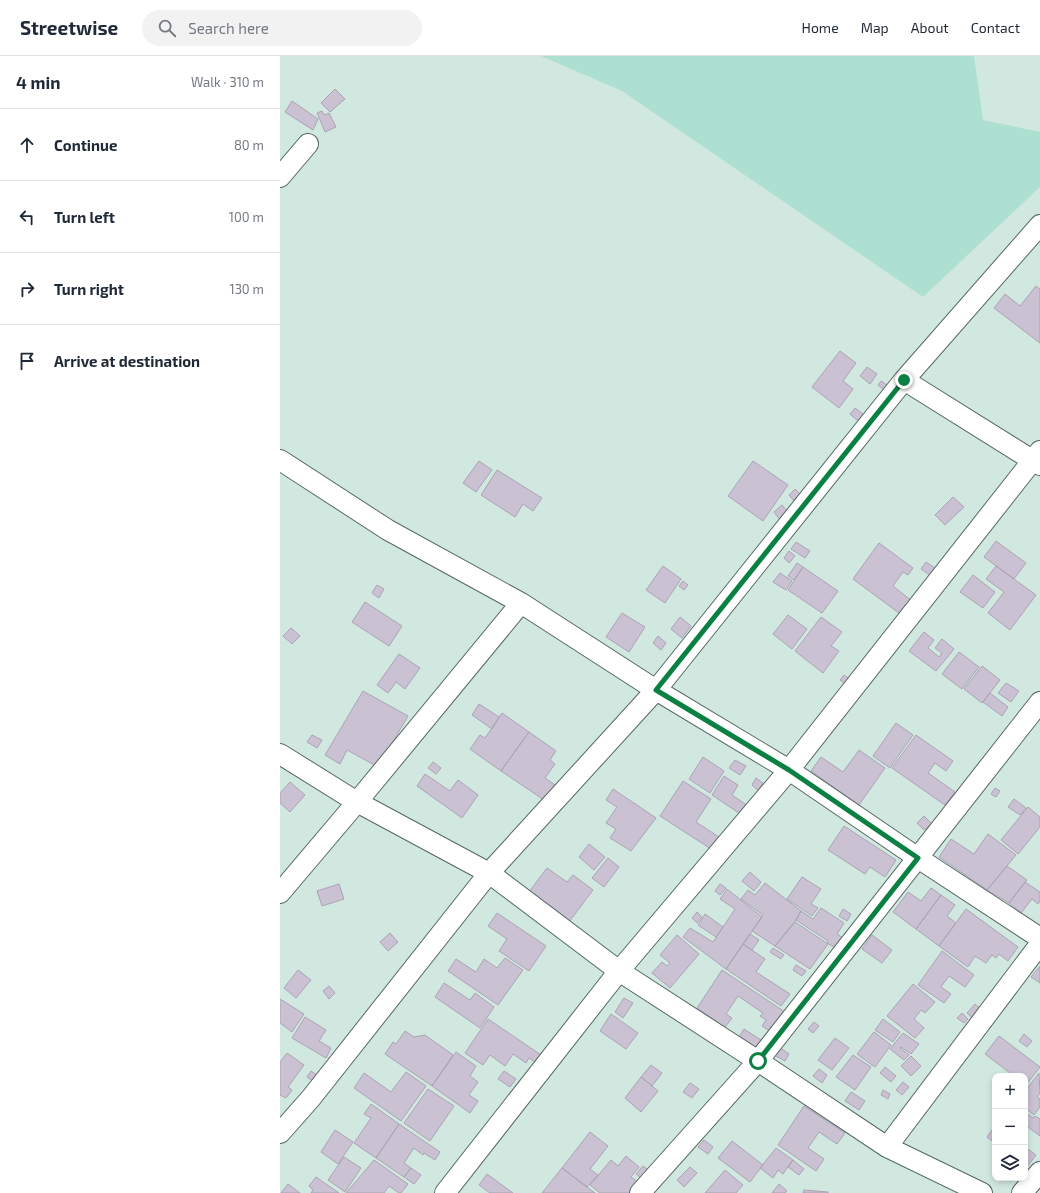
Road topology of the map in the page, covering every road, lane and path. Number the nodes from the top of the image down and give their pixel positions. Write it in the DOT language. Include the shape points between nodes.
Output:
graph roads {
  1 [pos="308,144"];
  2 [pos="280,177"];
  3 [pos="1040,225"];
  4 [pos="904,380"];
  5 [pos="1037,459"];
  6 [pos="280,460"];
  7 [pos="522,603"];
  8 [pos="656,690"];
  9 [pos="1040,702"];
  10 [pos="280,754"];
  11 [pos="789,770"];
  12 [pos="357,802"];
  13 [pos="918,858"];
  14 [pos="489,873"];
  15 [pos="280,893"];
  16 [pos="1040,938"];
  17 [pos="1040,944"];
  18 [pos="619,971"];
  19 [pos="758,1061"];
  20 [pos="280,1133"];
  21 [pos="888,1147"];
  22 [pos="1040,1172"];
  23 [pos="445,1193"];
  24 [pos="640,1193"];
  25 [pos="982,1193"];
  26 [pos="1022,1193"];
  1 -- 2 [label="street"];
  3 -- 4 [label="street"];
  4 -- 5 [label="street"];
  4 -- 8 [label="street"];
  5 -- 11 [label="street"];
  6 -- 7 [label="street" via="388,530"];
  7 -- 8 [label="street"];
  7 -- 12 [label="street"];
  8 -- 11 [label="street"];
  8 -- 14 [label="street"];
  9 -- 13 [label="street"];
  10 -- 12 [label="street"];
  11 -- 13 [label="street"];
  11 -- 18 [label="street"];
  12 -- 14 [label="street"];
  12 -- 15 [label="street"];
  13 -- 16 [label="street"];
  13 -- 19 [label="street"];
  14 -- 18 [label="street"];
  14 -- 20 [label="street" via="316,1092"];
  17 -- 21 [label="street"];
  18 -- 19 [label="street"];
  18 -- 23 [label="street"];
  19 -- 21 [label="street"];
  19 -- 24 [label="street"];
  21 -- 25 [label="street"];
  22 -- 26 [label="street"];
}
